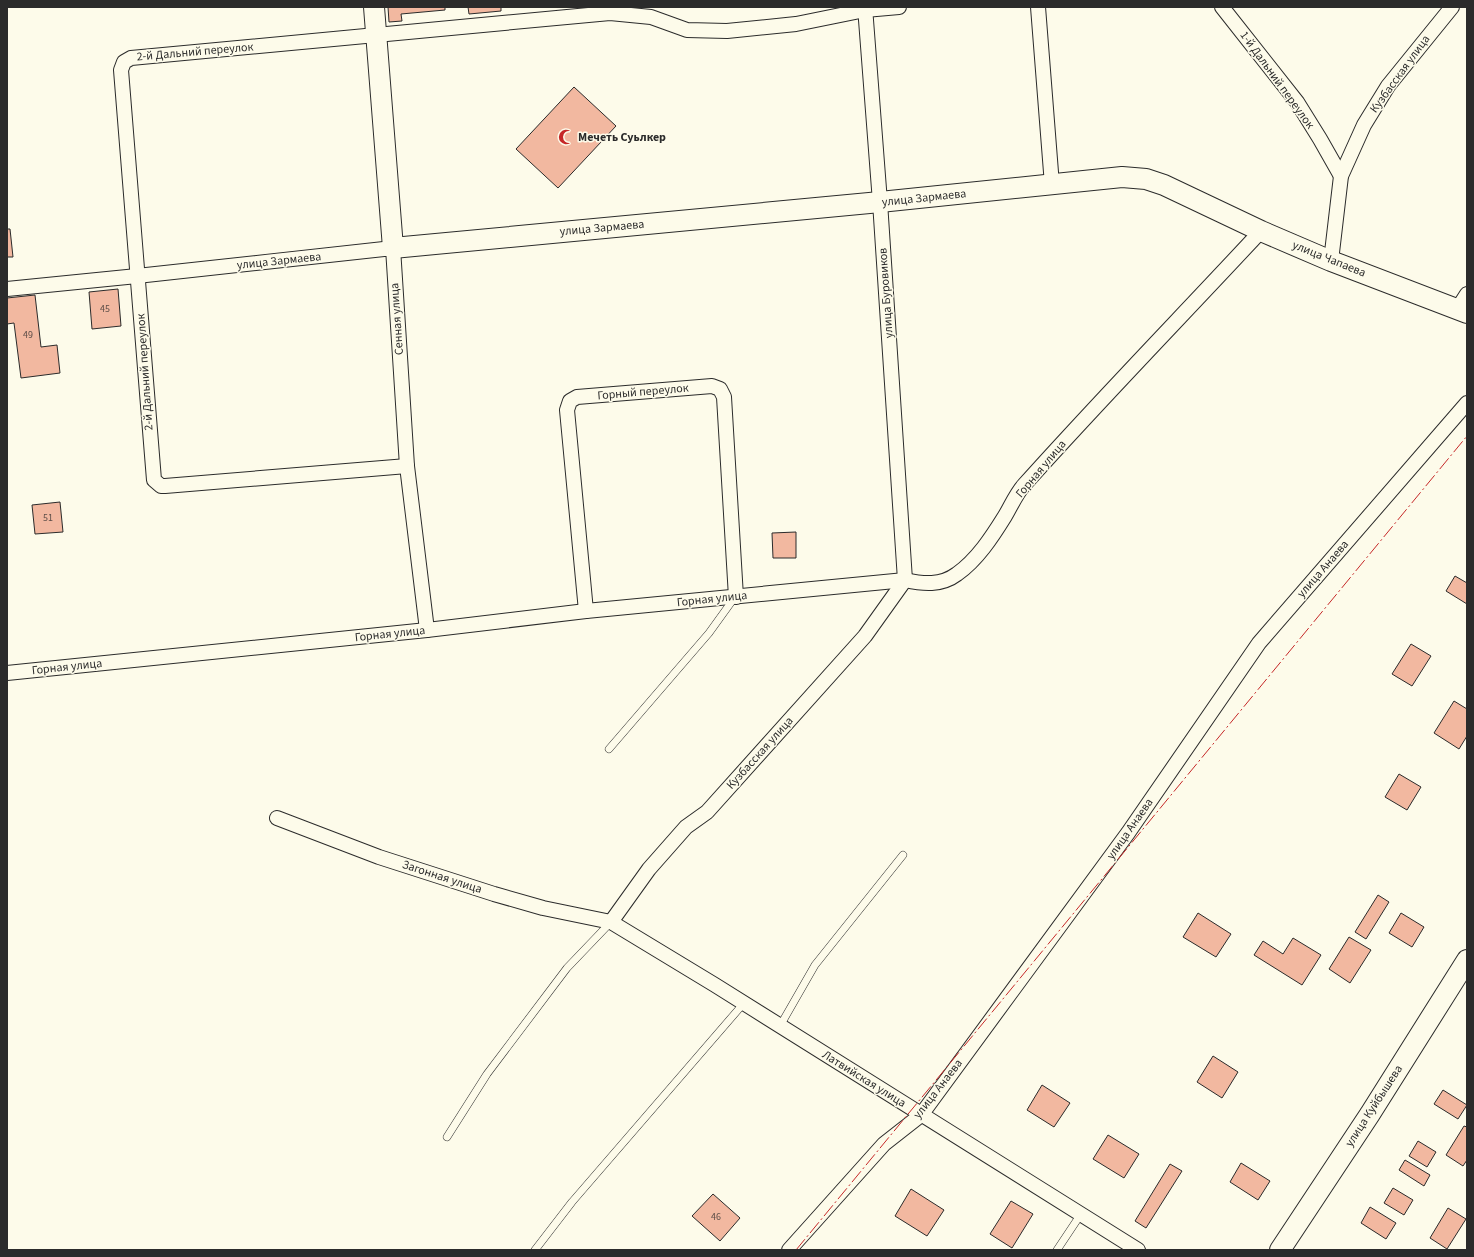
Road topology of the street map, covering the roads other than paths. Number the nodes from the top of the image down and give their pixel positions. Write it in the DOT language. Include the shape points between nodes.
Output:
graph roads {
  1 [pos="374,7"];
  2 [pos="899,7"];
  3 [pos="1038,7"];
  4 [pos="1222,7"];
  5 [pos="1452,7"];
  6 [pos="865,8"];
  7 [pos="376,35"];
  8 [pos="1341,176"];
  9 [pos="1052,185"];
  10 [pos="1193,198"];
  11 [pos="880,202"];
  12 [pos="1262,231"];
  13 [pos="393,248"];
  14 [pos="1331,261"];
  15 [pos="137,276"];
  16 [pos="7,289"];
  17 [pos="1464,305"];
  18 [pos="1467,403"];
  19 [pos="406,466"];
  20 [pos="905,580"];
  21 [pos="736,597"];
  22 [pos="586,611"];
  23 [pos="427,630"];
  24 [pos="7,673"];
  25 [pos="609,749"];
  26 [pos="277,818"];
  27 [pos="903,855"];
  28 [pos="610,922"];
  29 [pos="1467,960"];
  30 [pos="744,1003"];
  31 [pos="780,1026"];
  32 [pos="921,1115"];
  33 [pos="447,1137"];
  34 [pos="1081,1214"];
  35 [pos="535,1250"];
  36 [pos="789,1250"];
  37 [pos="1057,1250"];
  38 [pos="1138,1250"];
  39 [pos="1280,1250"];
  1 -- 7 [label="street, Сенная улица"];
  2 -- 6 [label="street"];
  3 -- 9 [label="street"];
  4 -- 8 [label="street, 1-й Дальний переулок" via="1297,102"];
  5 -- 8 [label="street, Кузбасская улица" via="1388,86 1364,125"];
  6 -- 7 [label="street, 2-й Дальний переулок" via="796,24 727,31 687,30 651,18 610,13"];
  6 -- 11 [label="street, улица Буровиков"];
  7 -- 13 [label="street, Сенная улица"];
  7 -- 15 [label="street, 2-й Дальний переулок" via="131,58 124,62 121,70"];
  8 -- 14 [label="street, Кузбасская улица"];
  9 -- 10 [label="street, улица Зармаева" via="1122,177 1146,179"];
  9 -- 11 [label="street, улица Зармаева"];
  10 -- 12 [label="street, улица Чапаева"];
  11 -- 13 [label="street, улица Зармаева"];
  11 -- 20 [label="street, улица Буровиков"];
  12 -- 14 [label="street, улица Чапаева"];
  12 -- 20 [label="street, Горная улица" via="1022,487 998,527 972,562 956,575 939,583"];
  13 -- 15 [label="street, улица Зармаева"];
  13 -- 19 [label="street, Сенная улица"];
  14 -- 17 [label="street, улица Чапаева"];
  15 -- 16 [label="street, улица Зармаева"];
  15 -- 19 [label="street, 2-й Дальний переулок" via="153,476 157,484 165,486"];
  18 -- 32 [label="street, улица Анаева" via="1259,643 1128,833"];
  19 -- 23 [label="street, Сенная улица"];
  20 -- 21 [label="street, Горная улица"];
  20 -- 28 [label="street, Кузбасская улица" via="865,636 707,812 686,827 648,869"];
  21 -- 22 [label="street, Горная улица"];
  21 -- 22 [label="street, Горный переулок" via="724,397 720,389 712,386 578,397 570,401 567,410"];
  21 -- 25 [label="lane" via="709,633"];
  22 -- 23 [label="street, Горная улица"];
  23 -- 24 [label="street, Горная улица"];
  26 -- 28 [label="street, Загонная улица" via="379,856 494,894 543,908"];
  27 -- 31 [label="lane" via="815,966"];
  28 -- 30 [label="street, Латвийская улица"];
  28 -- 33 [label="lane" via="567,968 486,1074"];
  29 -- 39 [label="street, улица Куйбышева"];
  30 -- 31 [label="street, Латвийская улица"];
  30 -- 35 [label="lane" via="572,1202"];
  31 -- 32 [label="street, Латвийская улица"];
  32 -- 34 [label="street, Латвийская улица"];
  32 -- 36 [label="street, улица Анаева" via="884,1144"];
  34 -- 37 [label="lane"];
  34 -- 38 [label="street, Латвийская улица"];
}
